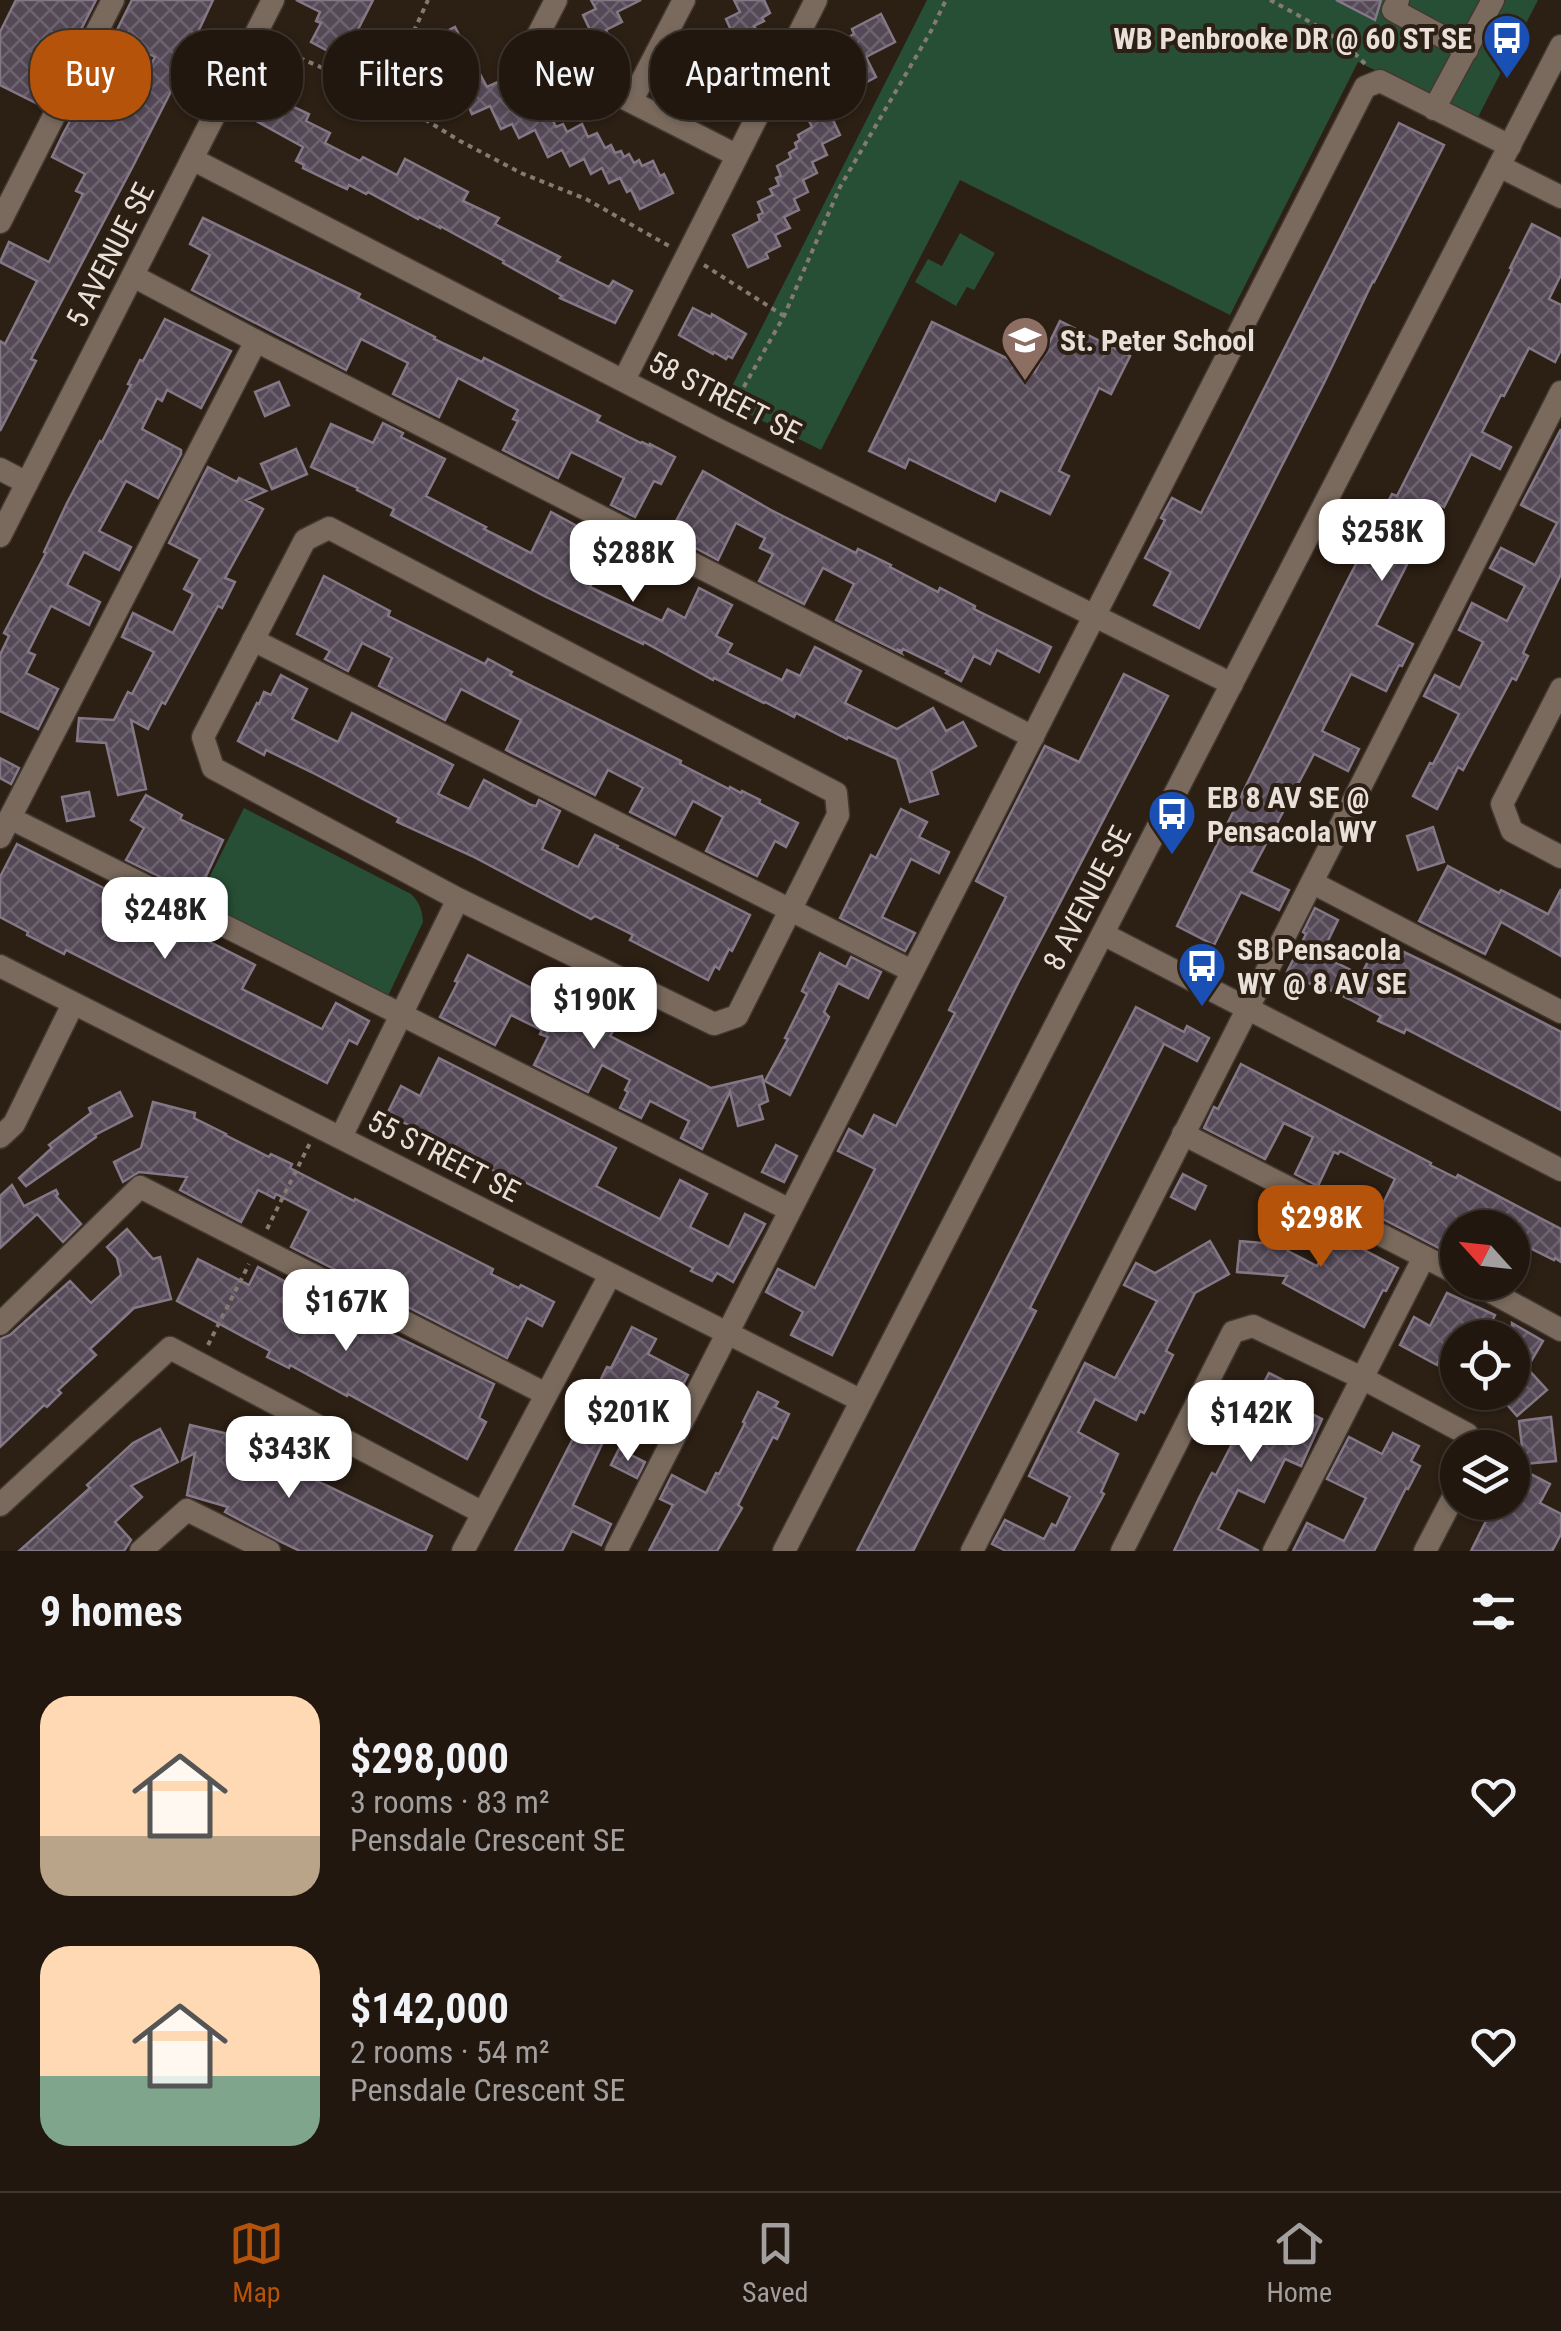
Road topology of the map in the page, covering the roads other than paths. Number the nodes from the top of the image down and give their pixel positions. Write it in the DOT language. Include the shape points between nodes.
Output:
graph roads {
  1 [pos="113,0"];
  2 [pos="273,0"];
  3 [pos="556,0"];
  4 [pos="684,0"];
  5 [pos="816,0"];
  6 [pos="1398,0"];
  7 [pos="1493,0"];
  8 [pos="1561,46"];
  9 [pos="1467,50"];
  10 [pos="632,100"];
  11 [pos="1434,108"];
  12 [pos="736,155"];
  13 [pos="1504,156"];
  14 [pos="192,159"];
  15 [pos="1561,198"];
  16 [pos="0,222"];
  17 [pos="133,276"];
  18 [pos="256,341"];
  19 [pos="624,380"];
  20 [pos="1561,392"];
  21 [pos="0,469"];
  22 [pos="27,483"];
  23 [pos="0,536"];
  24 [pos="1094,615"];
  25 [pos="253,640"];
  26 [pos="1232,684"];
  27 [pos="1561,689"];
  28 [pos="1032,736"];
  29 [pos="5,828"];
  30 [pos="1561,856"];
  31 [pos="1313,883"];
  32 [pos="458,899"];
  33 [pos="792,911"];
  34 [pos="1103,934"];
  35 [pos="0,966"];
  36 [pos="912,971"];
  37 [pos="74,1004"];
  38 [pos="1248,1010"];
  39 [pos="1561,1012"];
  40 [pos="400,1016"];
  41 [pos="1183,1134"];
  42 [pos="0,1137"];
  43 [pos="341,1137"];
  44 [pos="1561,1170"];
  45 [pos="790,1210"];
  46 [pos="1424,1256"];
  47 [pos="1440,1264"];
  48 [pos="610,1275"];
  49 [pos="1505,1300"];
  50 [pos="0,1324"];
  51 [pos="1561,1330"];
  52 [pos="727,1333"];
  53 [pos="1362,1378"];
  54 [pos="546,1394"];
  55 [pos="860,1400"];
  56 [pos="1460,1430"];
  57 [pos="0,1505"];
  58 [pos="482,1513"];
  59 [pos="1441,1520"];
  60 [pos="142,1551"];
  61 [pos="269,1551"];
  62 [pos="464,1551"];
  63 [pos="616,1551"];
  64 [pos="784,1551"];
  65 [pos="972,1551"];
  66 [pos="1122,1551"];
  67 [pos="1274,1551"];
  68 [pos="1425,1551"];
  1 -- 16 [label="street"];
  2 -- 14 [label="street, 5 AVENUE SE"];
  3 -- 10 [label="street" via="537,37 545,58"];
  4 -- 10 [label="street"];
  5 -- 12 [label="street"];
  6 -- 9 [label="street" via="1393,10"];
  7 -- 9 [label="street"];
  8 -- 13 [label="street, 8 AVENUE SE"];
  9 -- 11 [label="street"];
  10 -- 12 [label="street"];
  11 -- 13 [label="street"];
  11 -- 24 [label="street" via="1380,81 1364,88"];
  12 -- 19 [label="street"];
  13 -- 15 [label="street"];
  13 -- 26 [label="street, 8 AVENUE SE"];
  14 -- 17 [label="street, 5 AVENUE SE"];
  14 -- 19 [label="street, 58 STREET SE"];
  17 -- 18 [label="street"];
  17 -- 22 [label="street, 5 AVENUE SE"];
  18 -- 28 [label="street"];
  18 -- 29 [label="street"];
  19 -- 24 [label="street, 58 STREET SE"];
  20 -- 31 [label="street"];
  21 -- 22 [label="street"];
  22 -- 23 [label="street, 5 AVENUE SE"];
  24 -- 26 [label="street, 58 STREET SE"];
  24 -- 28 [label="street"];
  25 -- 32 [label="street" via="203,737 212,768"];
  25 -- 33 [label="street"];
  25 -- 33 [label="street" via="306,540 329,528 836,792 838,814"];
  26 -- 34 [label="street, 8 AVENUE SE"];
  27 -- 30 [label="street" via="1502,804 1512,831"];
  28 -- 36 [label="street"];
  29 -- 40 [label="street"];
  31 -- 38 [label="street"];
  31 -- 39 [label="street"];
  32 -- 33 [label="street" via="714,1024 737,1016"];
  32 -- 40 [label="street"];
  33 -- 36 [label="street"];
  34 -- 38 [label="street"];
  34 -- 55 [label="street, 8 AVENUE SE"];
  35 -- 37 [label="street, 55 STREET SE"];
  36 -- 45 [label="street"];
  37 -- 42 [label="street" via="14,1124"];
  37 -- 43 [label="street, 55 STREET SE"];
  38 -- 41 [label="street"];
  38 -- 44 [label="street"];
  40 -- 43 [label="street"];
  40 -- 45 [label="street"];
  41 -- 46 [label="street"];
  41 -- 65 [label="street"];
  43 -- 48 [label="street, 55 STREET SE"];
  45 -- 52 [label="street"];
  46 -- 47 [label="street"];
  46 -- 53 [label="street"];
  48 -- 52 [label="street, 55 STREET SE"];
  48 -- 54 [label="street"];
  49 -- 51 [label="street"];
  50 -- 54 [label="street" via="140,1188"];
  52 -- 55 [label="street, 55 STREET SE"];
  52 -- 63 [label="street"];
  53 -- 56 [label="street"];
  53 -- 66 [label="street" via="1254,1326 1233,1332"];
  53 -- 67 [label="street"];
  54 -- 58 [label="street"];
  55 -- 64 [label="street, 8 AVENUE SE"];
  57 -- 58 [label="street" via="170,1348"];
  58 -- 62 [label="street"];
  59 -- 68 [label="street"];
  60 -- 61 [label="street" via="187,1510"];
}
